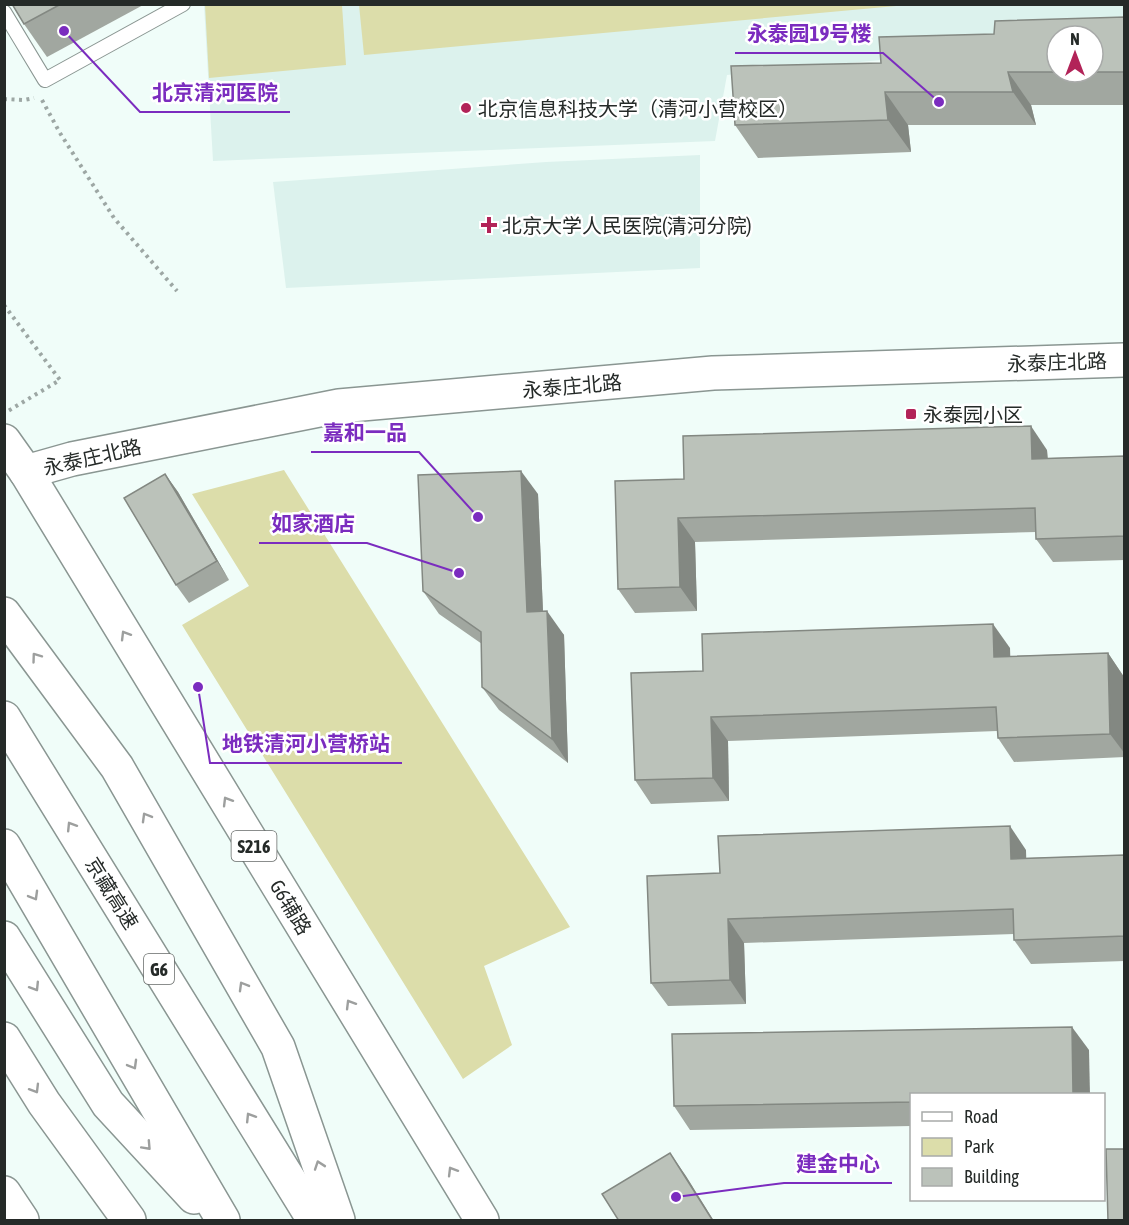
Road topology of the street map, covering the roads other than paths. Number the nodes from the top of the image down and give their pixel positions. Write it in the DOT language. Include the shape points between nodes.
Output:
graph roads {
  1 [pos="183,4"];
  2 [pos="4,12"];
  3 [pos="1125,360"];
  4 [pos="4,441"];
  5 [pos="26,472"];
  6 [pos="4,614"];
  7 [pos="4,718"];
  8 [pos="4,846"];
  9 [pos="4,938"];
  10 [pos="4,1039"];
  11 [pos="4,1192"];
  12 [pos="22,1221"];
  13 [pos="129,1221"];
  14 [pos="216,1221"];
  15 [pos="223,1221"];
  16 [pos="314,1221"];
  17 [pos="338,1221"];
  18 [pos="482,1221"];
  1 -- 2 [label="lane" via="45,80"];
  3 -- 5 [label="main road, 永泰庄北路" via="713,373 339,406 72,459"];
  4 -- 5 [label="main road, G6辅路 / S216"];
  18 -- 5 [label="main road, G6辅路 / S216, one-way"];
  17 -- 6 [label="main road, one-way" via="278,1047 117,767"];
  16 -- 7 [label="main road, 京藏高速 / G6, one-way"];
  8 -- 15 [label="main road, one-way"];
  9 -- 14 [label="main road, one-way" via="108,1104"];
  10 -- 13 [label="main road, one-way" via="44,1103"];
  11 -- 12 [label="main road"];
}
